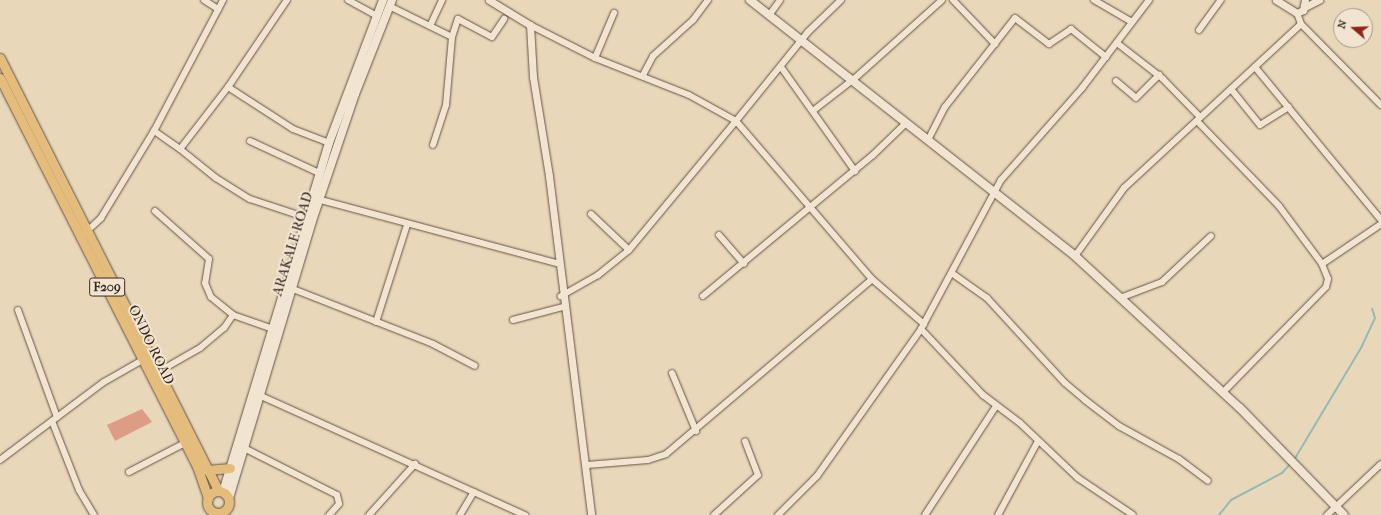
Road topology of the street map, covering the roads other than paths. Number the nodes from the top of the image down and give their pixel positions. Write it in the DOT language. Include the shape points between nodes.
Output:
graph roads {
  1 [pos="204,0"];
  2 [pos="223,0"];
  3 [pos="287,0"];
  4 [pos="348,0"];
  5 [pos="442,0"];
  6 [pos="489,0"];
  7 [pos="708,0"];
  8 [pos="750,0"];
  9 [pos="780,0"];
  10 [pos="841,0"];
  11 [pos="942,0"];
  12 [pos="953,0"];
  13 [pos="1094,0"];
  14 [pos="1149,0"];
  15 [pos="1221,0"];
  16 [pos="1276,0"];
  17 [pos="1288,0"];
  18 [pos="1319,0"];
  19 [pos="388,2"];
  20 [pos="1305,3"];
  21 [pos="1288,8"];
  22 [pos="218,9"];
  23 [pos="614,13"];
  24 [pos="1297,13"];
  25 [pos="770,14"];
  26 [pos="377,16"];
  27 [pos="504,20"];
  28 [pos="1132,22"];
  29 [pos="1301,24"];
  30 [pos="530,25"];
  31 [pos="430,26"];
  32 [pos="1199,30"];
  33 [pos="452,37"];
  34 [pos="803,41"];
  35 [pos="1117,43"];
  36 [pos="995,44"];
  37 [pos="1106,57"];
  38 [pos="0,58"];
  39 [pos="595,58"];
  40 [pos="781,67"];
  41 [pos="1255,67"];
  42 [pos="643,75"];
  43 [pos="1159,75"];
  44 [pos="0,78"];
  45 [pos="854,79"];
  46 [pos="1116,81"];
  47 [pos="228,87"];
  48 [pos="1231,89"];
  49 [pos="351,93"];
  50 [pos="1381,105"];
  51 [pos="1290,107"];
  52 [pos="814,110"];
  53 [pos="1199,119"];
  54 [pos="736,121"];
  55 [pos="906,123"];
  56 [pos="154,131"];
  57 [pos="928,140"];
  58 [pos="250,141"];
  59 [pos="330,143"];
  60 [pos="434,145"];
  61 [pos="180,149"];
  62 [pos="855,171"];
  63 [pos="321,174"];
  64 [pos="993,192"];
  65 [pos="316,199"];
  66 [pos="808,209"];
  67 [pos="155,211"];
  68 [pos="591,214"];
  69 [pos="307,218"];
  70 [pos="1381,220"];
  71 [pos="1381,224"];
  72 [pos="407,225"];
  73 [pos="84,234"];
  74 [pos="719,235"];
  75 [pos="1211,236"];
  76 [pos="629,250"];
  77 [pos="1075,256"];
  78 [pos="559,264"];
  79 [pos="744,264"];
  80 [pos="1322,264"];
  81 [pos="953,274"];
  82 [pos="872,279"];
  83 [pos="293,289"];
  84 [pos="561,296"];
  85 [pos="704,296"];
  86 [pos="1120,298"];
  87 [pos="563,307"];
  88 [pos="18,310"];
  89 [pos="233,315"];
  90 [pos="513,320"];
  91 [pos="376,322"];
  92 [pos="922,326"];
  93 [pos="273,329"];
  94 [pos="146,358"];
  95 [pos="475,366"];
  96 [pos="158,372"];
  97 [pos="672,373"];
  98 [pos="1224,392"];
  99 [pos="261,396"];
  100 [pos="996,406"];
  101 [pos="54,419"];
  102 [pos="696,431"];
  103 [pos="745,441"];
  104 [pos="1038,441"];
  105 [pos="185,443"];
  106 [pos="244,448"];
  107 [pos="0,460"];
  108 [pos="415,464"];
  109 [pos="1381,464"];
  110 [pos="587,465"];
  111 [pos="230,468"];
  112 [pos="207,470"];
  113 [pos="128,472"];
  114 [pos="1208,481"];
  115 [pos="474,492"];
  116 [pos="223,494"];
  117 [pos="208,498"];
  118 [pos="1335,506"];
  119 [pos="210,512"];
  120 [pos="223,514"];
  121 [pos="94,515"];
  122 [pos="329,515"];
  123 [pos="369,515"];
  124 [pos="460,515"];
  125 [pos="525,515"];
  126 [pos="591,515"];
  127 [pos="714,515"];
  128 [pos="778,515"];
  129 [pos="925,515"];
  130 [pos="998,515"];
  131 [pos="1133,515"];
  132 [pos="1327,515"];
  133 [pos="1344,515"];
  1 -- 22 [label="street"];
  2 -- 22 [label="street"];
  3 -- 47 [label="street"];
  4 -- 26 [label="street"];
  5 -- 31 [label="street"];
  6 -- 30 [label="street"];
  7 -- 42 [label="street" via="693,20 653,56"];
  8 -- 25 [label="main road"];
  9 -- 25 [label="street"];
  10 -- 34 [label="street"];
  11 -- 45 [label="street"];
  12 -- 36 [label="street"];
  13 -- 28 [label="street"];
  14 -- 28 [label="street"];
  15 -- 32 [label="street"];
  16 -- 21 [label="street"];
  17 -- 21 [label="street"];
  18 -- 20 [label="street"];
  19 -- 26 [label="main road, ARAKALE ROAD"];
  19 -- 31 [label="street"];
  19 -- 49 [label="main road, ARAKALE ROAD"];
  20 -- 24 [label="street"];
  21 -- 24 [label="street"];
  22 -- 56 [label="street"];
  23 -- 39 [label="street"];
  24 -- 29 [label="street"];
  25 -- 34 [label="main road"];
  26 -- 49 [label="main road, ARAKALE ROAD"];
  27 -- 33 [label="street" via="492,37 458,19"];
  28 -- 35 [label="street"];
  29 -- 41 [label="street"];
  29 -- 50 [label="street"];
  30 -- 39 [label="street"];
  30 -- 78 [label="street" via="533,77"];
  31 -- 33 [label="street"];
  33 -- 60 [label="street" via="446,105"];
  34 -- 40 [label="street"];
  34 -- 45 [label="main road"];
  35 -- 37 [label="street"];
  35 -- 43 [label="street"];
  36 -- 37 [label="street" via="1015,18 1049,44 1071,29"];
  36 -- 57 [label="street" via="945,107"];
  37 -- 64 [label="street"];
  38 -- 73 [label="main road, ONDO ROAD / F209"];
  39 -- 42 [label="street"];
  40 -- 52 [label="street"];
  40 -- 54 [label="street"];
  41 -- 48 [label="street"];
  41 -- 51 [label="street"];
  42 -- 54 [label="street"];
  43 -- 46 [label="street" via="1136,98"];
  43 -- 53 [label="street"];
  44 -- 73 [label="main road, ONDO ROAD / F209"];
  45 -- 52 [label="street"];
  45 -- 55 [label="main road"];
  47 -- 59 [label="street" via="293,129"];
  47 -- 61 [label="street"];
  48 -- 51 [label="street" via="1260,125"];
  48 -- 53 [label="street"];
  49 -- 59 [label="main road, ARAKALE ROAD"];
  49 -- 65 [label="main road, ARAKALE ROAD"];
  51 -- 70 [label="street"];
  52 -- 62 [label="street"];
  53 -- 77 [label="street" via="1124,188"];
  53 -- 80 [label="street" via="1253,177"];
  54 -- 66 [label="street"];
  54 -- 76 [label="street"];
  55 -- 57 [label="main road"];
  55 -- 62 [label="street"];
  56 -- 61 [label="street"];
  56 -- 73 [label="street" via="101,218"];
  57 -- 64 [label="main road"];
  58 -- 63 [label="street"];
  59 -- 63 [label="main road, ARAKALE ROAD"];
  61 -- 69 [label="street" via="216,178 250,199"];
  62 -- 66 [label="street"];
  63 -- 65 [label="main road, ARAKALE ROAD"];
  64 -- 77 [label="main road"];
  64 -- 81 [label="street"];
  65 -- 69 [label="main road, ARAKALE ROAD"];
  65 -- 72 [label="street"];
  65 -- 83 [label="main road, ARAKALE ROAD"];
  66 -- 79 [label="street"];
  66 -- 82 [label="street"];
  67 -- 89 [label="street" via="209,259 206,289"];
  68 -- 76 [label="street"];
  69 -- 93 [label="main road, ARAKALE ROAD"];
  71 -- 80 [label="street"];
  72 -- 78 [label="street"];
  72 -- 91 [label="street"];
  73 -- 94 [label="main road, ONDO ROAD / F209"];
  74 -- 79 [label="street"];
  75 -- 86 [label="street" via="1162,282"];
  76 -- 84 [label="street" via="598,276"];
  77 -- 86 [label="main road"];
  78 -- 84 [label="street"];
  79 -- 85 [label="street"];
  80 -- 98 [label="street" via="1328,279 1326,287"];
  81 -- 92 [label="street"];
  81 -- 114 [label="street" via="987,298 1070,387 1118,426 1179,459"];
  82 -- 92 [label="street"];
  82 -- 102 [label="street"];
  83 -- 91 [label="street"];
  83 -- 99 [label="main road, ARAKALE ROAD"];
  84 -- 87 [label="street"];
  86 -- 98 [label="main road"];
  87 -- 90 [label="street"];
  87 -- 110 [label="street"];
  88 -- 101 [label="street"];
  89 -- 93 [label="street"];
  89 -- 96 [label="street" via="224,328 200,348"];
  91 -- 95 [label="street" via="433,344"];
  92 -- 100 [label="street"];
  92 -- 128 [label="street" via="817,476"];
  93 -- 111 [label="main road, ARAKALE ROAD"];
  94 -- 96 [label="main road, ONDO ROAD / F209"];
  94 -- 101 [label="street" via="104,382"];
  94 -- 105 [label="main road, ONDO ROAD / F209"];
  96 -- 112 [label="main road, ONDO ROAD / F209"];
  97 -- 102 [label="street"];
  98 -- 118 [label="main road"];
  99 -- 106 [label="main road, ARAKALE ROAD"];
  99 -- 108 [label="street"];
  100 -- 104 [label="street"];
  100 -- 129 [label="street"];
  101 -- 107 [label="street"];
  101 -- 121 [label="street" via="79,490"];
  102 -- 110 [label="street" via="657,459"];
  103 -- 127 [label="street" via="758,475"];
  104 -- 130 [label="street"];
  104 -- 131 [label="street" via="1078,478"];
  105 -- 113 [label="street"];
  105 -- 117 [label="main road, ONDO ROAD / F209"];
  106 -- 116 [label="main road, ARAKALE ROAD"];
  106 -- 122 [label="street" via="337,495 340,501"];
  108 -- 115 [label="street"];
  108 -- 123 [label="street"];
  109 -- 118 [label="street"];
  110 -- 126 [label="street"];
  111 -- 112 [label="main road"];
  111 -- 116 [label="main road, ARAKALE ROAD"];
  112 -- 116 [label="main road, ONDO ROAD / F209"];
  115 -- 124 [label="street"];
  115 -- 125 [label="street"];
  116 -- 117 [label="main road"];
  116 -- 120 [label="main road, F209"];
  117 -- 119 [label="main road, F209"];
  118 -- 132 [label="street"];
  118 -- 133 [label="main road"];
  119 -- 120 [label="main road, F209"];
}
